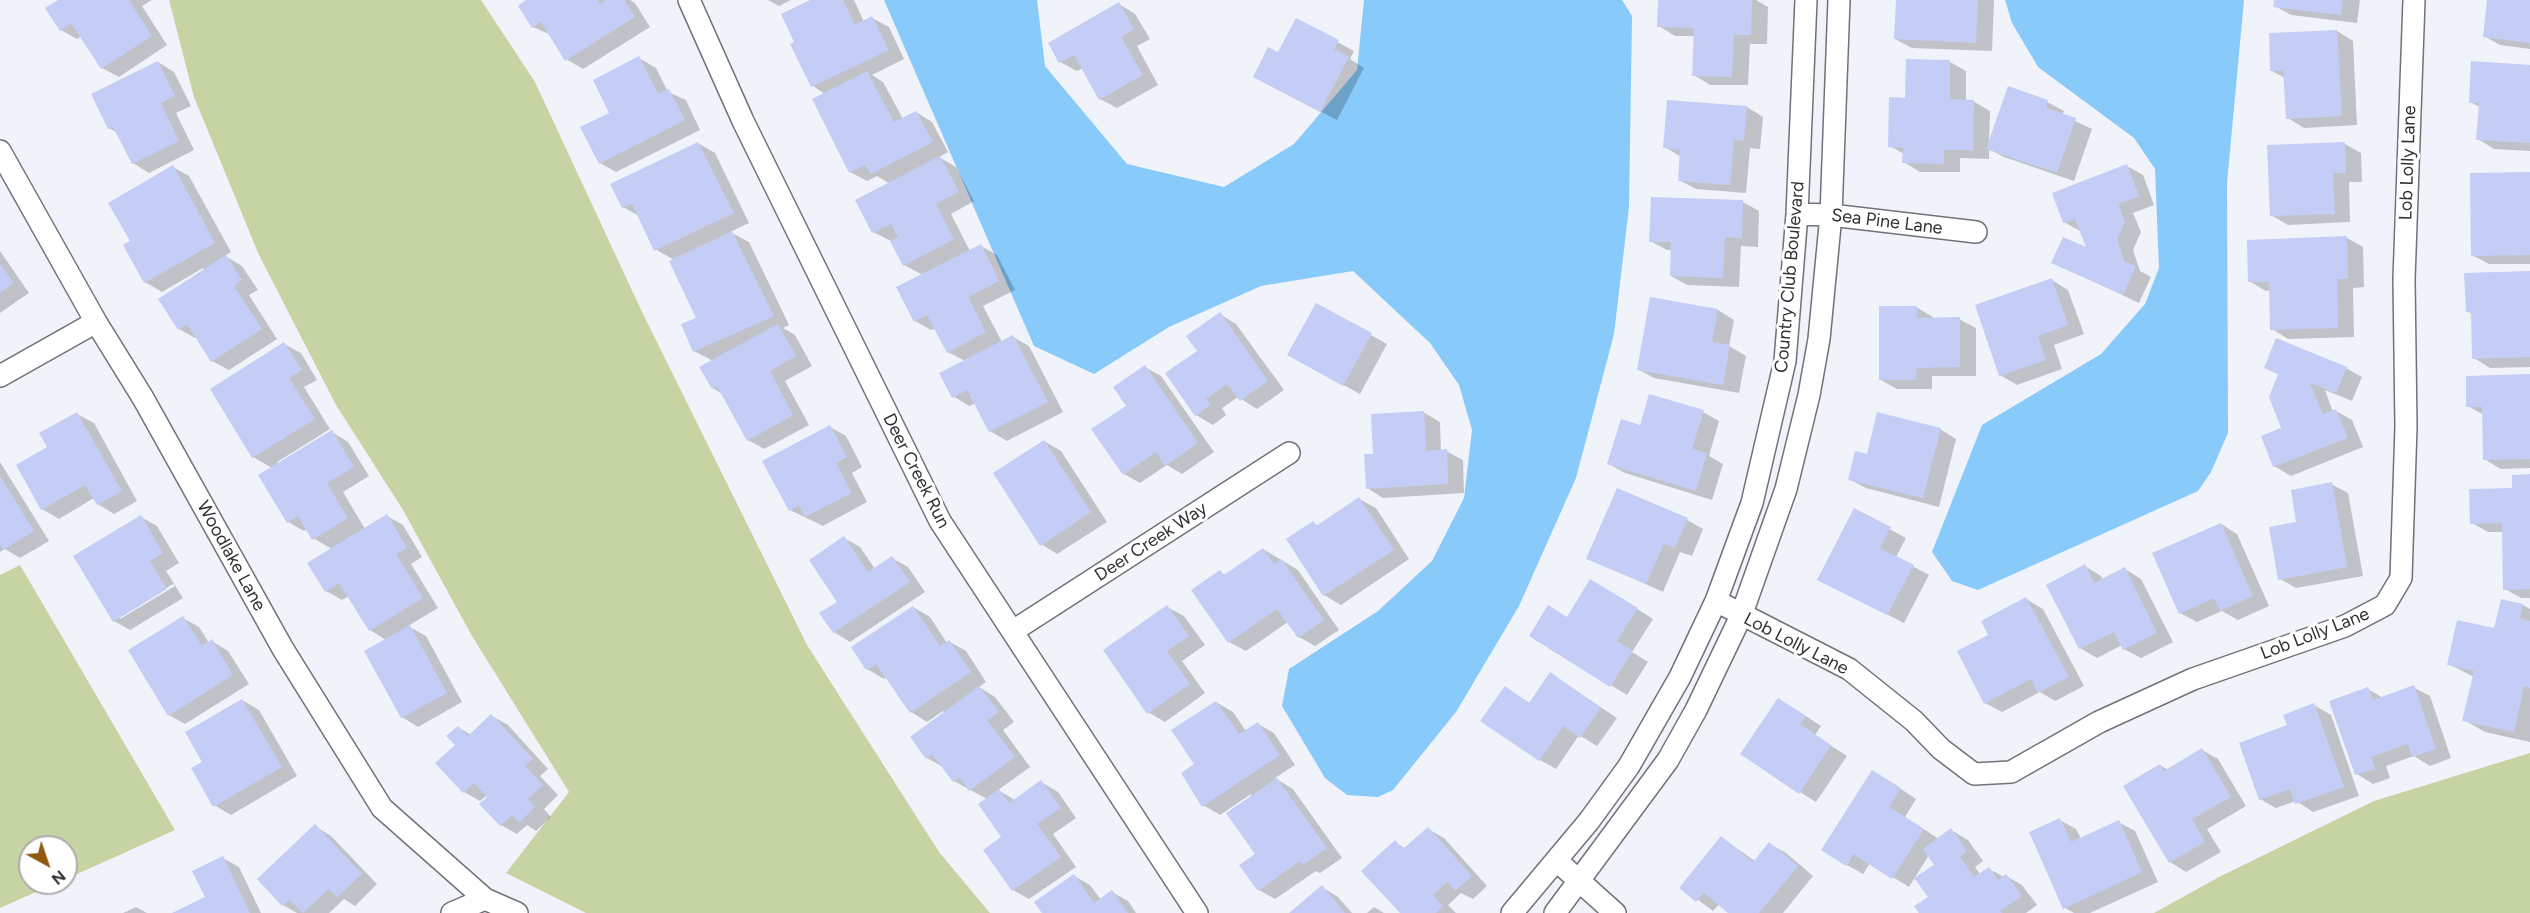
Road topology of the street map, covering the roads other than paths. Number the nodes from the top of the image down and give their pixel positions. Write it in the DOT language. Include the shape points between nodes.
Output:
graph roads {
  1 [pos="689,0"];
  2 [pos="1806,0"];
  3 [pos="1839,0"];
  4 [pos="2414,0"];
  5 [pos="0,151"];
  6 [pos="1797,214"];
  7 [pos="1831,215"];
  8 [pos="1976,232"];
  9 [pos="96,322"];
  10 [pos="0,376"];
  11 [pos="1289,453"];
  12 [pos="1716,601"];
  13 [pos="1741,615"];
  14 [pos="1013,631"];
  15 [pos="1557,861"];
  16 [pos="1580,882"];
  17 [pos="485,898"];
  18 [pos="453,913"];
  19 [pos="517,913"];
  20 [pos="1197,913"];
  21 [pos="1512,913"];
  22 [pos="1555,913"];
  23 [pos="1615,913"];
  1 -- 14 [label="street, Deer Creek Run" via="743,121 940,521"];
  2 -- 6 [label="street, Country Club Boulevard"];
  3 -- 7 [label="street, Country Club Boulevard"];
  4 -- 13 [label="street, Lob Lolly Lane" via="2404,279 2406,427 2401,578 2385,605 2345,626 2193,679 2099,722 2011,772 1974,774 1849,669"];
  5 -- 9 [label="street, Woodlake Lane"];
  6 -- 7 [label="street, Sea Pine Lane"];
  6 -- 12 [label="street, Country Club Boulevard" via="1785,361 1752,503"];
  7 -- 8 [label="street, Sea Pine Lane"];
  7 -- 13 [label="street, Country Club Boulevard" via="1819,339 1809,395 1786,489"];
  9 -- 10 [label="street"];
  9 -- 17 [label="street, Woodlake Lane" via="143,398 283,650 382,808"];
  11 -- 14 [label="street, Deer Creek Way"];
  12 -- 13 [label="street, Lob Lolly Lane"];
  12 -- 15 [label="street, Country Club Boulevard" via="1680,677 1629,766"];
  13 -- 16 [label="street, Country Club Boulevard" via="1668,760"];
  14 -- 20 [label="street, Deer Creek Run"];
  15 -- 16 [label="street"];
  15 -- 21 [label="street, Country Club Boulevard"];
  16 -- 22 [label="street, Country Club Boulevard"];
  16 -- 23 [label="street"];
  17 -- 18 [label="street"];
  17 -- 19 [label="street, Woodlake Lane"];
}
